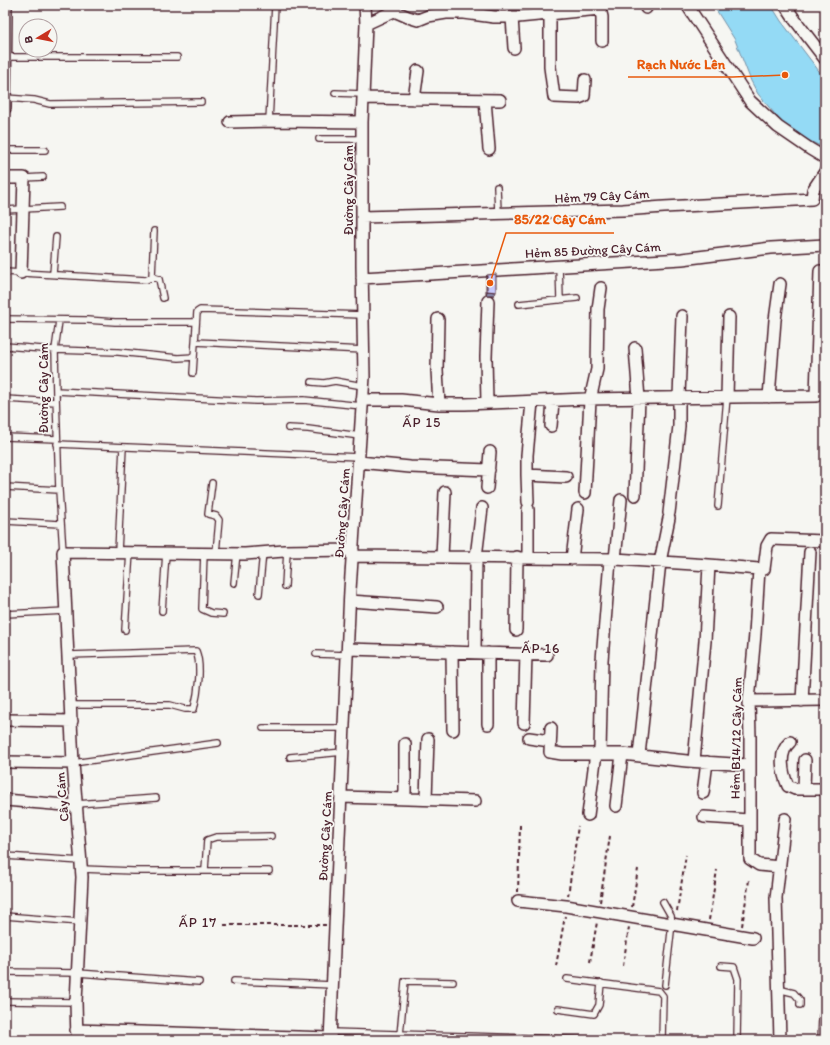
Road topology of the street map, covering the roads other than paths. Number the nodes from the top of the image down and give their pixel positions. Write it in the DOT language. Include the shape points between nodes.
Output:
graph roads {
  1 [pos="6,5"];
  2 [pos="275,5"];
  3 [pos="365,5"];
  4 [pos="687,5"];
  5 [pos="785,5"];
  6 [pos="395,8"];
  7 [pos="550,14"];
  8 [pos="512,17"];
  9 [pos="366,24"];
  10 [pos="602,41"];
  11 [pos="514,48"];
  12 [pos="6,57"];
  13 [pos="176,57"];
  14 [pos="825,59"];
  15 [pos="418,71"];
  16 [pos="585,80"];
  17 [pos="335,93"];
  18 [pos="363,96"];
  19 [pos="5,98"];
  20 [pos="414,99"];
  21 [pos="485,100"];
  22 [pos="500,100"];
  23 [pos="201,102"];
  24 [pos="5,108"];
  25 [pos="269,121"];
  26 [pos="230,122"];
  27 [pos="362,122"];
  28 [pos="319,139"];
  29 [pos="362,139"];
  30 [pos="489,149"];
  31 [pos="5,150"];
  32 [pos="45,150"];
  33 [pos="825,158"];
  34 [pos="825,172"];
  35 [pos="43,177"];
  36 [pos="5,178"];
  37 [pos="24,178"];
  38 [pos="497,187"];
  39 [pos="60,207"];
  40 [pos="23,209"];
  41 [pos="5,210"];
  42 [pos="498,213"];
  43 [pos="362,217"];
  44 [pos="154,231"];
  45 [pos="56,237"];
  46 [pos="825,244"];
  47 [pos="559,266"];
  48 [pos="820,271"];
  49 [pos="5,272"];
  50 [pos="21,273"];
  51 [pos="53,274"];
  52 [pos="152,276"];
  53 [pos="362,278"];
  54 [pos="780,284"];
  55 [pos="601,288"];
  56 [pos="163,298"];
  57 [pos="577,298"];
  58 [pos="560,300"];
  59 [pos="488,301"];
  60 [pos="518,304"];
  61 [pos="364,315"];
  62 [pos="682,316"];
  63 [pos="729,317"];
  64 [pos="5,319"];
  65 [pos="438,319"];
  66 [pos="59,321"];
  67 [pos="196,322"];
  68 [pos="195,342"];
  69 [pos="5,346"];
  70 [pos="635,348"];
  71 [pos="55,350"];
  72 [pos="364,350"];
  73 [pos="194,357"];
  74 [pos="193,373"];
  75 [pos="312,382"];
  76 [pos="364,386"];
  77 [pos="56,391"];
  78 [pos="727,397"];
  79 [pos="769,397"];
  80 [pos="679,398"];
  81 [pos="638,399"];
  82 [pos="5,400"];
  83 [pos="590,400"];
  84 [pos="553,401"];
  85 [pos="56,402"];
  86 [pos="532,402"];
  87 [pos="362,403"];
  88 [pos="487,403"];
  89 [pos="439,404"];
  90 [pos="550,426"];
  91 [pos="288,428"];
  92 [pos="360,436"];
  93 [pos="5,437"];
  94 [pos="57,441"];
  95 [pos="123,447"];
  96 [pos="490,452"];
  97 [pos="359,460"];
  98 [pos="489,470"];
  99 [pos="527,475"];
  100 [pos="566,477"];
  101 [pos="212,483"];
  102 [pos="5,487"];
  103 [pos="487,488"];
  104 [pos="59,490"];
  105 [pos="445,492"];
  106 [pos="585,493"];
  107 [pos="635,495"];
  108 [pos="621,500"];
  109 [pos="718,506"];
  110 [pos="482,508"];
  111 [pos="578,509"];
  112 [pos="5,521"];
  113 [pos="60,524"];
  114 [pos="825,541"];
  115 [pos="287,551"];
  116 [pos="63,552"];
  117 [pos="118,552"];
  118 [pos="130,552"];
  119 [pos="263,552"];
  120 [pos="810,552"];
  121 [pos="204,553"];
  122 [pos="216,553"];
  123 [pos="353,553"];
  124 [pos="166,554"];
  125 [pos="237,554"];
  126 [pos="442,557"];
  127 [pos="476,557"];
  128 [pos="523,557"];
  129 [pos="572,558"];
  130 [pos="613,559"];
  131 [pos="660,562"];
  132 [pos="709,565"];
  133 [pos="759,570"];
  134 [pos="234,583"];
  135 [pos="285,586"];
  136 [pos="259,594"];
  137 [pos="350,601"];
  138 [pos="437,607"];
  139 [pos="66,611"];
  140 [pos="162,611"];
  141 [pos="5,614"];
  142 [pos="223,614"];
  143 [pos="125,630"];
  144 [pos="516,630"];
  145 [pos="348,652"];
  146 [pos="452,652"];
  147 [pos="475,652"];
  148 [pos="488,653"];
  149 [pos="316,654"];
  150 [pos="526,654"];
  151 [pos="69,655"];
  152 [pos="547,655"];
  153 [pos="825,700"];
  154 [pos="749,701"];
  155 [pos="802,701"];
  156 [pos="71,706"];
  157 [pos="5,720"];
  158 [pos="72,721"];
  159 [pos="524,723"];
  160 [pos="488,724"];
  161 [pos="263,728"];
  162 [pos="344,728"];
  163 [pos="551,728"];
  164 [pos="453,730"];
  165 [pos="529,738"];
  166 [pos="428,740"];
  167 [pos="550,741"];
  168 [pos="790,742"];
  169 [pos="218,743"];
  170 [pos="405,744"];
  171 [pos="343,752"];
  172 [pos="598,753"];
  173 [pos="622,754"];
  174 [pos="639,755"];
  175 [pos="290,757"];
  176 [pos="805,760"];
  177 [pos="694,761"];
  178 [pos="5,762"];
  179 [pos="708,762"];
  180 [pos="73,763"];
  181 [pos="750,765"];
  182 [pos="804,788"];
  183 [pos="825,789"];
  184 [pos="703,793"];
  185 [pos="341,797"];
  186 [pos="156,798"];
  187 [pos="403,799"];
  188 [pos="426,799"];
  189 [pos="5,800"];
  190 [pos="475,800"];
  191 [pos="77,805"];
  192 [pos="616,806"];
  193 [pos="588,815"];
  194 [pos="704,817"];
  195 [pos="784,818"];
  196 [pos="749,820"];
  197 [pos="271,836"];
  198 [pos="5,856"];
  199 [pos="82,865"];
  200 [pos="780,867"];
  201 [pos="205,870"];
  202 [pos="269,871"];
  203 [pos="518,901"];
  204 [pos="663,902"];
  205 [pos="5,916"];
  206 [pos="80,922"];
  207 [pos="674,924"];
  208 [pos="753,938"];
  209 [pos="721,966"];
  210 [pos="5,972"];
  211 [pos="78,973"];
  212 [pos="567,979"];
  213 [pos="234,981"];
  214 [pos="199,982"];
  215 [pos="453,982"];
  216 [pos="601,984"];
  217 [pos="333,985"];
  218 [pos="665,985"];
  219 [pos="778,990"];
  220 [pos="5,1001"];
  221 [pos="76,1002"];
  222 [pos="800,1005"];
  223 [pos="825,1006"];
  224 [pos="558,1009"];
  225 [pos="76,1035"];
  226 [pos="400,1035"];
  227 [pos="330,1037"];
  228 [pos="594,1040"];
  229 [pos="662,1040"];
  230 [pos="736,1040"];
  231 [pos="780,1040"];
  232 [pos="821,1040"];
  1 -- 12 [label="street"];
  2 -- 25 [label="lane"];
  3 -- 9 [label="street, Đường Cây Cám"];
  4 -- 33 [label="street" via="750,101 778,127"];
  5 -- 14 [label="street"];
  6 -- 8 [label="street" via="408,18 418,20 446,13"];
  6 -- 9 [label="street"];
  7 -- 8 [label="street"];
  7 -- 10 [label="street" via="600,9"];
  7 -- 16 [label="street" via="550,67 554,97 584,96"];
  8 -- 11 [label="street"];
  9 -- 18 [label="street, Đường Cây Cám"];
  12 -- 13 [label="lane"];
  12 -- 19 [label="street"];
  15 -- 20 [label="street"];
  17 -- 18 [label="lane"];
  18 -- 20 [label="street"];
  18 -- 27 [label="street, Đường Cây Cám"];
  19 -- 23 [label="lane" via="50,104"];
  19 -- 24 [label="street"];
  20 -- 21 [label="street"];
  21 -- 22 [label="street"];
  21 -- 30 [label="street"];
  25 -- 26 [label="street"];
  25 -- 27 [label="street"];
  27 -- 29 [label="street, Đường Cây Cám"];
  28 -- 29 [label="lane"];
  29 -- 43 [label="street, Đường Cây Cám"];
  31 -- 32 [label="lane"];
  34 -- 42 [label="street, Hẻm 79 Cây Cám" via="814,190 812,199 623,210"];
  35 -- 37 [label="lane"];
  36 -- 37 [label="street"];
  37 -- 40 [label="street"];
  38 -- 42 [label="lane"];
  39 -- 40 [label="lane"];
  40 -- 41 [label="lane"];
  40 -- 50 [label="street"];
  42 -- 43 [label="street, Hẻm 79 Cây Cám"];
  43 -- 53 [label="street, Đường Cây Cám"];
  44 -- 52 [label="lane"];
  45 -- 51 [label="lane"];
  46 -- 47 [label="street, Hẻm 85 Đường Cây Cám" via="777,247 682,259"];
  47 -- 53 [label="street, Hẻm 85 Đường Cây Cám"];
  47 -- 58 [label="lane"];
  48 -- 79 [label="street" via="816,396"];
  49 -- 50 [label="lane"];
  50 -- 51 [label="lane"];
  51 -- 52 [label="lane" via="146,280"];
  52 -- 56 [label="lane" via="159,279"];
  53 -- 61 [label="street, Đường Cây Cám"];
  54 -- 79 [label="street"];
  55 -- 83 [label="street" via="597,369"];
  57 -- 58 [label="lane"];
  58 -- 60 [label="lane"];
  59 -- 88 [label="street"];
  61 -- 67 [label="lane" via="211,309 198,310"];
  61 -- 72 [label="street, Đường Cây Cám"];
  62 -- 80 [label="street"];
  63 -- 78 [label="street"];
  64 -- 66 [label="lane"];
  65 -- 89 [label="street"];
  66 -- 67 [label="lane"];
  66 -- 71 [label="lane, Đường Cây Cám"];
  67 -- 68 [label="lane"];
  68 -- 72 [label="lane"];
  68 -- 73 [label="lane"];
  69 -- 71 [label="lane"];
  70 -- 81 [label="street"];
  71 -- 73 [label="lane"];
  71 -- 77 [label="lane, Đường Cây Cám"];
  72 -- 76 [label="street, Đường Cây Cám"];
  73 -- 74 [label="lane"];
  75 -- 76 [label="lane" via="335,381"];
  76 -- 87 [label="street, Đường Cây Cám"];
  77 -- 85 [label="lane, Đường Cây Cám"];
  77 -- 87 [label="lane" via="256,401"];
  78 -- 79 [label="street"];
  78 -- 80 [label="street"];
  78 -- 109 [label="lane"];
  80 -- 81 [label="street"];
  80 -- 131 [label="street" via="680,426 669,515"];
  81 -- 83 [label="street"];
  81 -- 107 [label="street"];
  82 -- 85 [label="lane"];
  83 -- 84 [label="street"];
  83 -- 106 [label="street"];
  84 -- 86 [label="street"];
  84 -- 90 [label="street"];
  85 -- 94 [label="lane, Đường Cây Cám"];
  86 -- 88 [label="street"];
  86 -- 99 [label="street"];
  87 -- 89 [label="street" via="401,400"];
  87 -- 92 [label="street, Đường Cây Cám"];
  88 -- 89 [label="street"];
  91 -- 92 [label="lane"];
  92 -- 97 [label="street, Đường Cây Cám"];
  93 -- 94 [label="lane"];
  94 -- 95 [label="lane"];
  94 -- 104 [label="lane, Đường Cây Cám"];
  95 -- 97 [label="lane"];
  95 -- 117 [label="lane"];
  96 -- 98 [label="street"];
  97 -- 98 [label="street" via="410,467"];
  97 -- 123 [label="street, Đường Cây Cám"];
  98 -- 103 [label="street"];
  99 -- 100 [label="street"];
  99 -- 128 [label="street" via="528,505"];
  101 -- 122 [label="lane" via="208,514 216,516 219,520"];
  102 -- 104 [label="lane"];
  104 -- 113 [label="lane, Đường Cây Cám"];
  105 -- 126 [label="street"];
  108 -- 130 [label="street"];
  110 -- 127 [label="street"];
  111 -- 129 [label="street"];
  112 -- 113 [label="lane"];
  113 -- 116 [label="lane, Đường Cây Cám"];
  114 -- 133 [label="street, Hẻm B14/12 Cây Cám" via="771,539 767,546 764,568"];
  115 -- 119 [label="street"];
  115 -- 123 [label="street"];
  115 -- 135 [label="lane"];
  116 -- 117 [label="street"];
  116 -- 139 [label="street, Cây Cám"];
  117 -- 118 [label="street"];
  118 -- 124 [label="street"];
  118 -- 143 [label="lane"];
  119 -- 125 [label="street"];
  119 -- 136 [label="lane"];
  120 -- 155 [label="street"];
  121 -- 122 [label="street"];
  121 -- 124 [label="street"];
  121 -- 142 [label="lane" via="202,609"];
  122 -- 125 [label="street"];
  123 -- 126 [label="street"];
  123 -- 137 [label="street, Đường Cây Cám"];
  124 -- 140 [label="lane"];
  125 -- 134 [label="lane"];
  126 -- 127 [label="street"];
  127 -- 128 [label="street"];
  127 -- 147 [label="street"];
  128 -- 129 [label="street"];
  128 -- 144 [label="street"];
  129 -- 130 [label="street"];
  130 -- 131 [label="street"];
  130 -- 172 [label="street" via="602,660"];
  131 -- 132 [label="street"];
  131 -- 174 [label="street"];
  132 -- 133 [label="street"];
  132 -- 177 [label="street"];
  133 -- 154 [label="street, Hẻm B14/12 Cây Cám"];
  137 -- 138 [label="street"];
  137 -- 145 [label="street, Đường Cây Cám"];
  139 -- 141 [label="lane"];
  139 -- 151 [label="street, Cây Cám"];
  145 -- 146 [label="street"];
  145 -- 149 [label="lane"];
  145 -- 162 [label="street, Đường Cây Cám"];
  146 -- 147 [label="street"];
  146 -- 164 [label="street"];
  147 -- 148 [label="street"];
  148 -- 150 [label="street"];
  148 -- 160 [label="street"];
  150 -- 152 [label="street"];
  150 -- 159 [label="street"];
  151 -- 156 [label="street, Cây Cám"];
  151 -- 156 [label="lane" via="196,651 199,658 194,709 170,705"];
  153 -- 155 [label="street"];
  154 -- 155 [label="street"];
  154 -- 181 [label="street, Hẻm B14/12 Cây Cám"];
  156 -- 158 [label="street, Cây Cám"];
  157 -- 158 [label="street"];
  158 -- 180 [label="street, Cây Cám"];
  161 -- 162 [label="lane"];
  162 -- 171 [label="street, Đường Cây Cám"];
  163 -- 167 [label="street"];
  165 -- 167 [label="street"];
  166 -- 188 [label="street"];
  167 -- 172 [label="street" via="550,752"];
  168 -- 182 [label="street" via="782,753 784,777 788,786 795,789"];
  169 -- 180 [label="lane"];
  170 -- 187 [label="street"];
  171 -- 175 [label="lane"];
  171 -- 185 [label="street, Đường Cây Cám"];
  172 -- 173 [label="street"];
  172 -- 193 [label="street"];
  173 -- 174 [label="street"];
  173 -- 192 [label="street"];
  174 -- 177 [label="street"];
  176 -- 182 [label="street"];
  177 -- 179 [label="street"];
  178 -- 180 [label="street"];
  179 -- 181 [label="street"];
  179 -- 184 [label="street"];
  180 -- 191 [label="street, Cây Cám"];
  181 -- 196 [label="street, Hẻm B14/12 Cây Cám"];
  182 -- 183 [label="street"];
  185 -- 187 [label="street"];
  185 -- 217 [label="street, Đường Cây Cám"];
  186 -- 191 [label="lane"];
  187 -- 188 [label="street"];
  188 -- 190 [label="street"];
  189 -- 191 [label="street"];
  191 -- 199 [label="street, Cây Cám"];
  194 -- 196 [label="street"];
  195 -- 200 [label="street"];
  196 -- 200 [label="street, Hẻm B14/12 Cây Cám" via="750,860 759,865"];
  197 -- 201 [label="lane" via="216,837 207,840"];
  198 -- 199 [label="lane"];
  199 -- 201 [label="lane" via="132,871"];
  199 -- 206 [label="street, Cây Cám"];
  200 -- 219 [label="street" via="776,898"];
  201 -- 202 [label="lane"];
  203 -- 207 [label="street" via="566,906"];
  204 -- 207 [label="lane"];
  205 -- 206 [label="lane"];
  206 -- 211 [label="street, Cây Cám"];
  207 -- 208 [label="street"];
  207 -- 218 [label="lane"];
  209 -- 230 [label="lane" via="734,967 738,978"];
  210 -- 211 [label="lane"];
  211 -- 214 [label="lane"];
  211 -- 221 [label="street, Cây Cám"];
  212 -- 216 [label="lane"];
  213 -- 217 [label="lane"];
  215 -- 226 [label="lane" via="405,981"];
  216 -- 224 [label="lane" via="599,1004 594,1014"];
  216 -- 229 [label="lane" via="659,991 663,996"];
  217 -- 227 [label="street, Đường Cây Cám"];
  219 -- 222 [label="lane" via="794,993 800,1000"];
  219 -- 231 [label="street"];
  220 -- 221 [label="lane"];
  221 -- 225 [label="street, Cây Cám"];
  223 -- 232 [label="lane"];
  225 -- 227 [label="street"];
  226 -- 227 [label="lane"];
  226 -- 228 [label="lane"];
}
